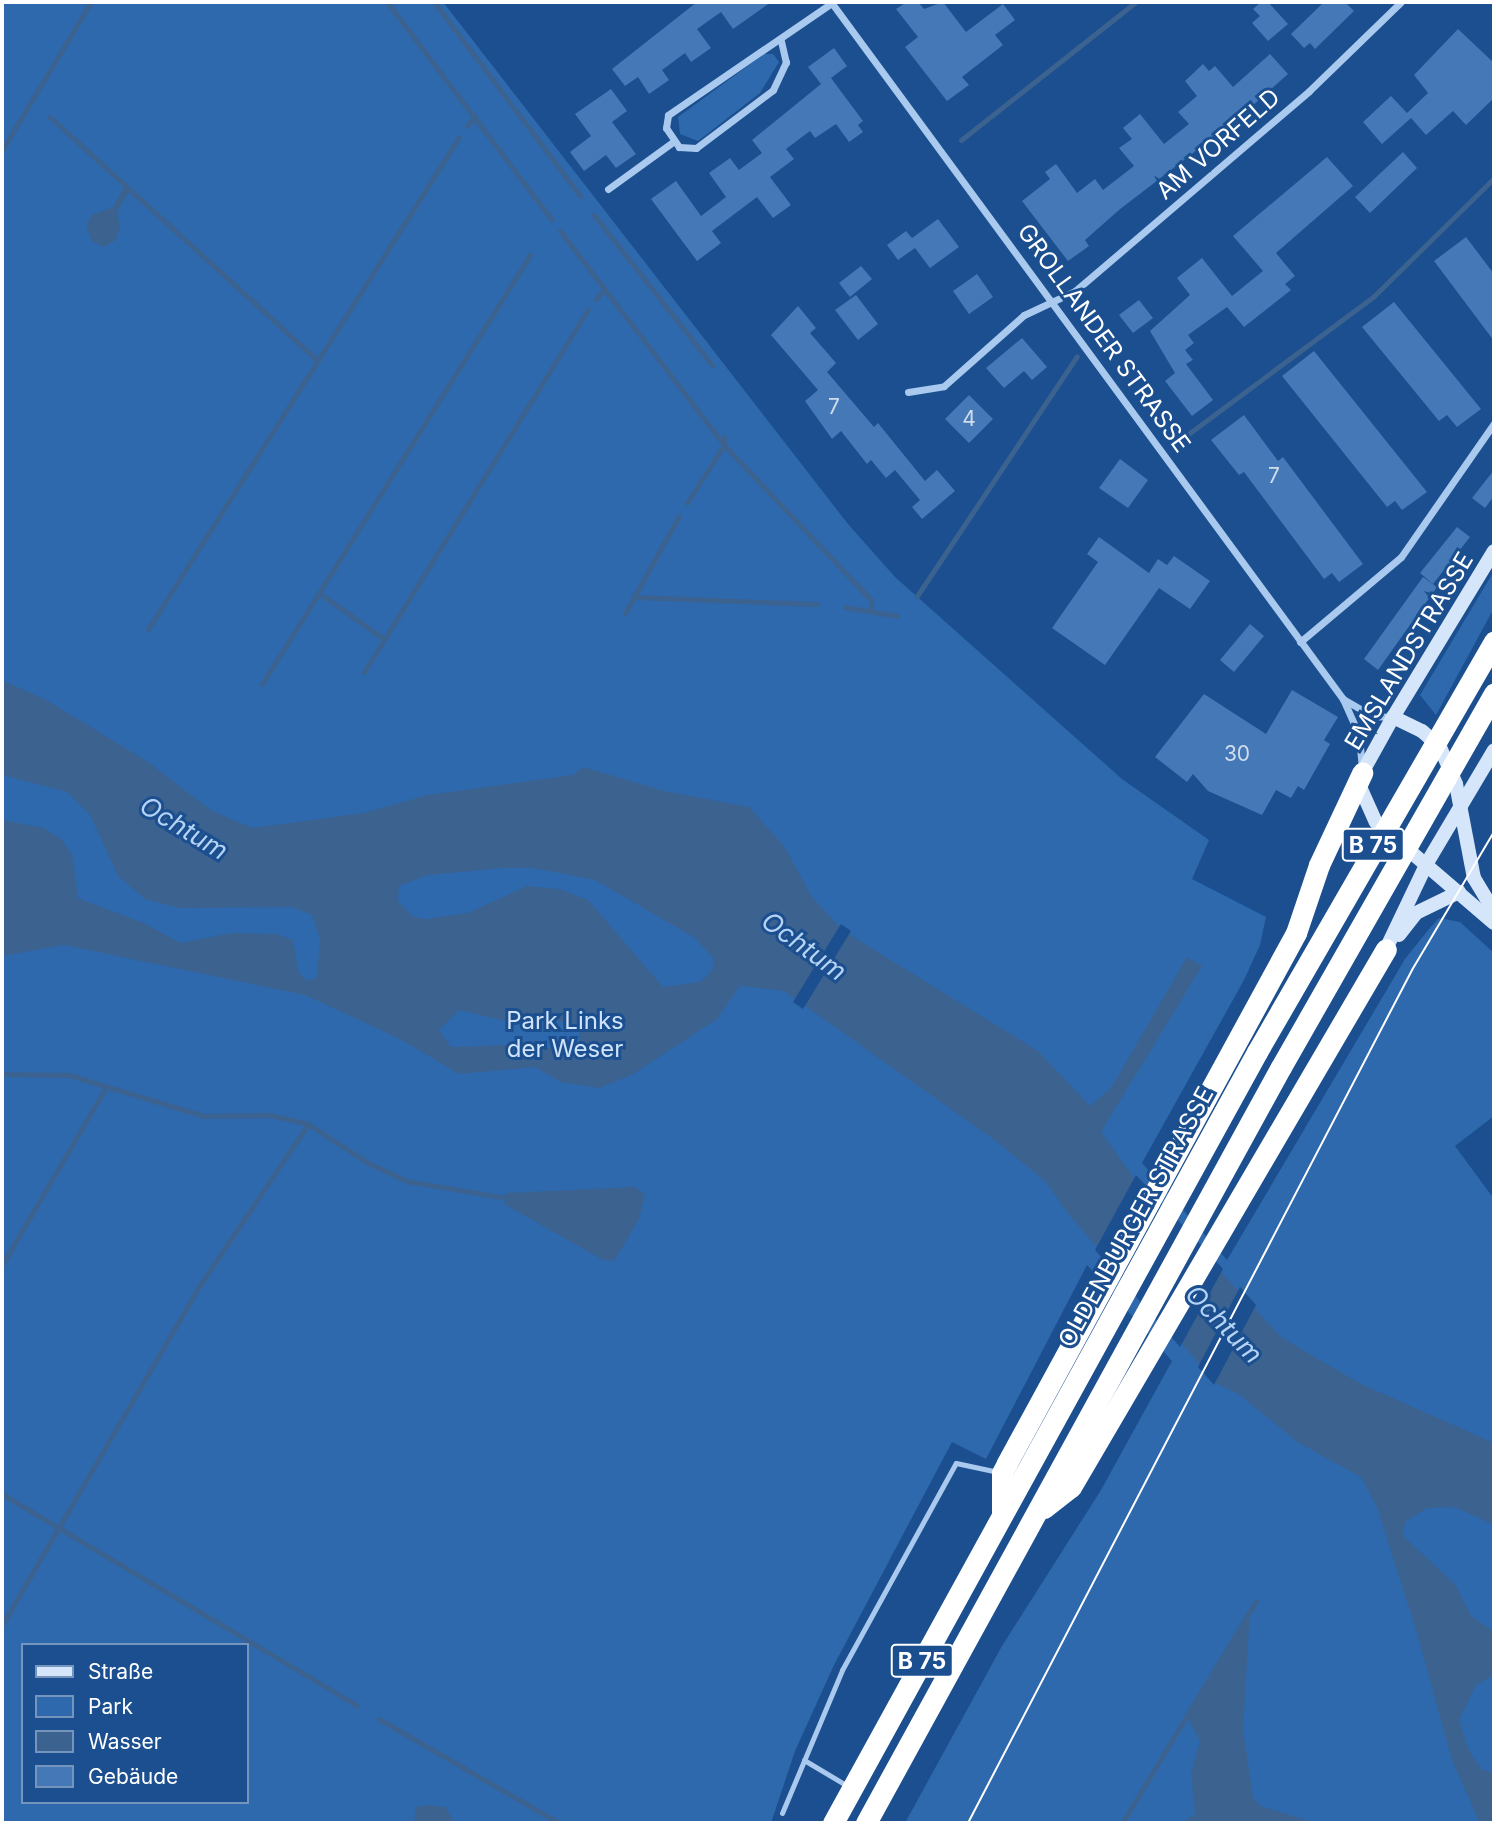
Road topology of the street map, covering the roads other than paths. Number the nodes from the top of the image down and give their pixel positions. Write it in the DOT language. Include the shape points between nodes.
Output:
graph roads {
  1 [pos="832,2"];
  2 [pos="1401,2"];
  3 [pos="781,41"];
  4 [pos="674,141"];
  5 [pos="608,189"];
  6 [pos="1051,304"];
  7 [pos="908,393"];
  8 [pos="1494,423"];
  9 [pos="1494,551"];
  10 [pos="1494,641"];
  11 [pos="1300,642"];
  12 [pos="1494,693"];
  13 [pos="1343,699"];
  14 [pos="1393,717"];
  15 [pos="1494,750"];
  16 [pos="1362,774"];
  17 [pos="1461,807"];
  18 [pos="1426,863"];
  19 [pos="1459,892"];
  20 [pos="1494,911"];
  21 [pos="1494,923"];
  22 [pos="1386,949"];
  23 [pos="1003,1473"];
  24 [pos="1002,1516"];
  25 [pos="1034,1516"];
  26 [pos="804,1760"];
  27 [pos="852,1788"];
  28 [pos="782,1813"];
  29 [pos="833,1823"];
  30 [pos="866,1823"];
  1 -- 3 [label="street"];
  1 -- 6 [label="street, GROLLANDER STRASSE"];
  2 -- 6 [label="street, AM VORFELD" via="1247,145 1075,291"];
  3 -- 4 [label="street" via="771,42 668,115 666,128"];
  3 -- 4 [label="street" via="786,62 773,90 696,148 679,147"];
  4 -- 5 [label="street"];
  6 -- 7 [label="street, AM VORFELD" via="1024,314 944,386"];
  6 -- 11 [label="street, GROLLANDER STRASSE"];
  8 -- 11 [label="street" via="1401,557"];
  9 -- 14 [label="street, EMSLANDSTRASSE"];
  10 -- 24 [label="highway, OLDENBURGER STRASSE / B 75, bridge" via="1256,1052"];
  11 -- 13 [label="street, GROLLANDER STRASSE"];
  12 -- 25 [label="highway, B 75, bridge"];
  13 -- 14 [label="street, GROLLANDER STRASSE" via="1372,716"];
  13 -- 16 [label="street, GROLLANDER STRASSE" via="1359,735"];
  14 -- 16 [label="street, EMSLANDSTRASSE"];
  14 -- 17 [label="street, GROLLANDER STRASSE" via="1422,731 1440,747 1457,784"];
  15 -- 17 [label="street"];
  16 -- 18 [label="street, GROLLANDER STRASSE" via="1362,789 1376,822"];
  16 -- 23 [label="highway" via="1323,854 1296,933 1102,1281"];
  17 -- 18 [label="street"];
  17 -- 20 [label="street, GROLLANDER STRASSE" via="1474,878"];
  18 -- 19 [label="street, GROLLANDER STRASSE"];
  18 -- 22 [label="street"];
  19 -- 21 [label="street, GROLLANDER STRASSE"];
  19 -- 22 [label="street" via="1416,913"];
  22 -- 25 [label="highway" via="1071,1487"];
  23 -- 24 [label="highway"];
  23 -- 26 [label="lane" via="956,1463 842,1670"];
  24 -- 27 [label="highway, OLDENBURGER STRASSE / B 75"];
  25 -- 30 [label="highway, B 75"];
  26 -- 27 [label="lane"];
  26 -- 28 [label="lane"];
  27 -- 29 [label="highway, OLDENBURGER STRASSE / B 75"];
}
